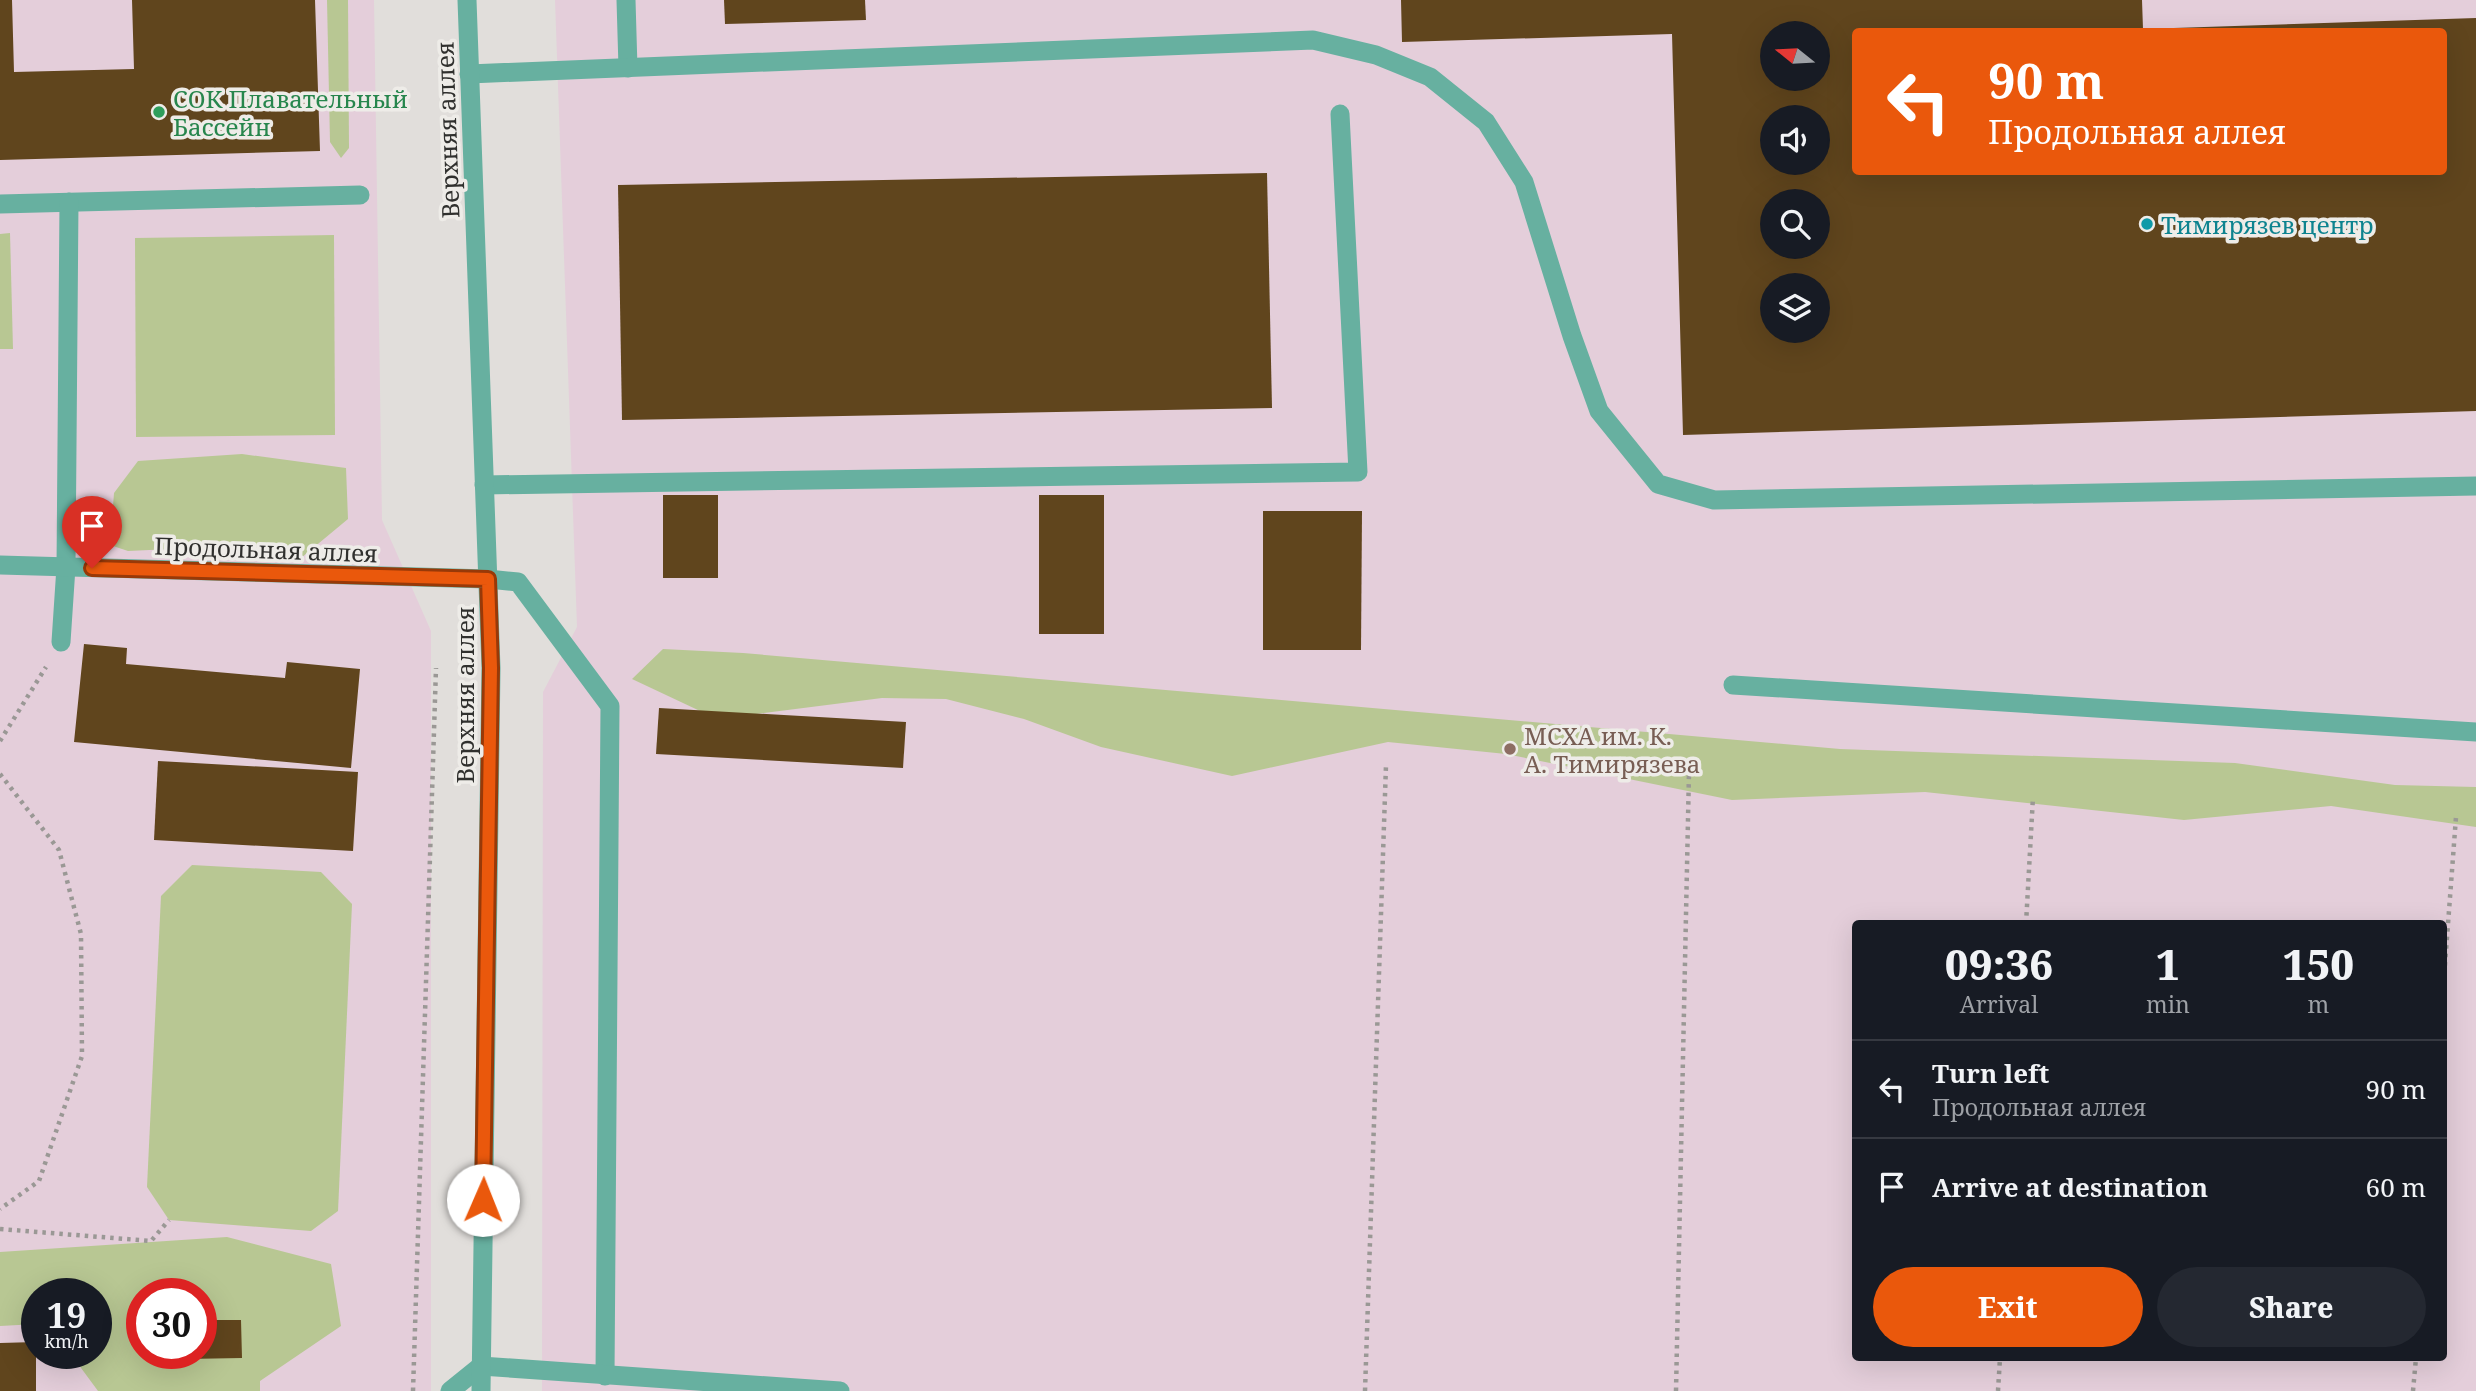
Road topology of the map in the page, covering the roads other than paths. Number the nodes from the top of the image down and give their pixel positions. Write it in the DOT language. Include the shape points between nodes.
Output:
graph roads {
  1 [pos="467,0"];
  2 [pos="626,0"];
  3 [pos="628,68"];
  4 [pos="469,74"];
  5 [pos="1340,114"];
  6 [pos="360,195"];
  7 [pos="69,202"];
  8 [pos="0,204"];
  9 [pos="484,485"];
  10 [pos="2476,486"];
  11 [pos="0,565"];
  12 [pos="66,567"];
  13 [pos="488,579"];
  14 [pos="61,642"];
  15 [pos="1732,685"];
  16 [pos="2476,732"];
  17 [pos="481,1366"];
  18 [pos="605,1376"];
  19 [pos="450,1391"];
  20 [pos="481,1391"];
  21 [pos="841,1391"];
  1 -- 4 [label="street, Верхняя аллея"];
  2 -- 3 [label="street"];
  3 -- 4 [label="street"];
  3 -- 10 [label="street" via="1313,40 1376,55 1430,77 1486,122 1524,182 1599,411 1658,484 1714,500"];
  4 -- 9 [label="street, Верхняя аллея"];
  5 -- 9 [label="street" via="1358,472"];
  6 -- 7 [label="street"];
  7 -- 8 [label="street"];
  7 -- 12 [label="street"];
  9 -- 13 [label="street, Верхняя аллея"];
  11 -- 12 [label="street, Продольная аллея"];
  12 -- 13 [label="street, Продольная аллея"];
  12 -- 14 [label="street"];
  13 -- 17 [label="street, Верхняя аллея" via="491,668"];
  13 -- 18 [label="street, Продольная аллея" via="517,582 610,706"];
  15 -- 16 [label="street"];
  17 -- 18 [label="street"];
  17 -- 19 [label="street"];
  17 -- 20 [label="street, Верхняя аллея"];
  18 -- 21 [label="street"];
}
